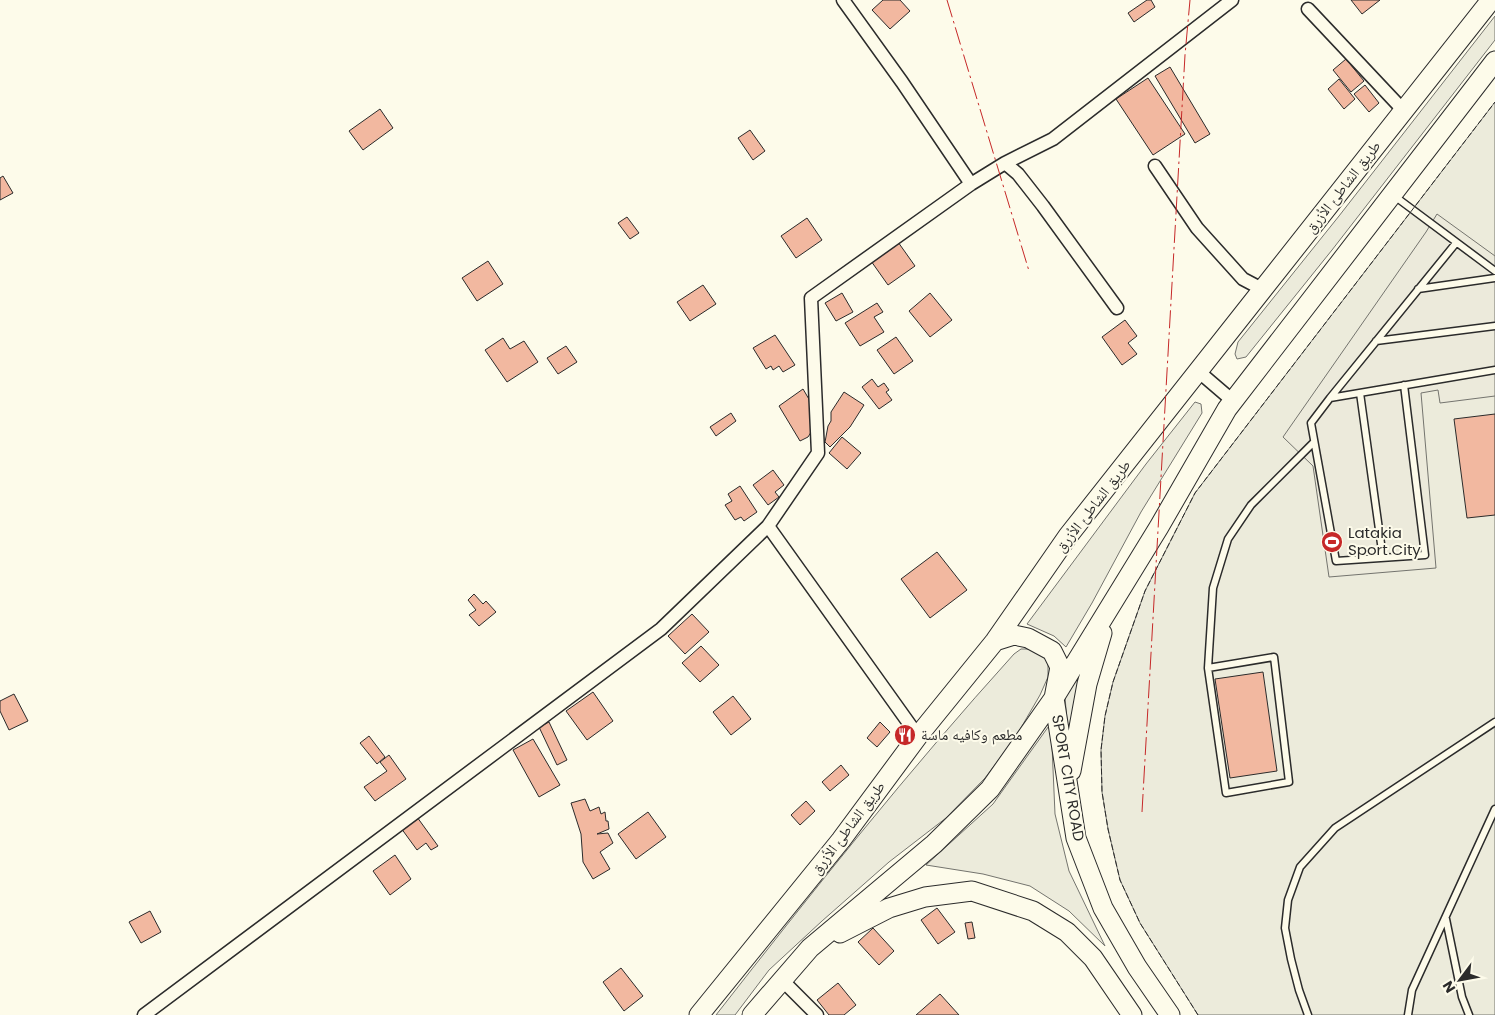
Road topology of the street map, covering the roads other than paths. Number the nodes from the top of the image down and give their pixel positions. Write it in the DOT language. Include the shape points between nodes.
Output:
graph roads {
  1 [pos="843,0"];
  2 [pos="1232,0"];
  3 [pos="1491,0"];
  4 [pos="1308,8"];
  5 [pos="1495,61"];
  6 [pos="1404,111"];
  7 [pos="1005,163"];
  8 [pos="1155,166"];
  9 [pos="971,184"];
  10 [pos="1392,194"];
  11 [pos="1456,243"];
  12 [pos="1495,271"];
  13 [pos="1495,278"];
  14 [pos="1418,289"];
  15 [pos="1262,290"];
  16 [pos="1116,308"];
  17 [pos="1495,326"];
  18 [pos="1376,341"];
  19 [pos="1495,370"];
  20 [pos="1198,371"];
  21 [pos="1404,385"];
  22 [pos="1360,393"];
  23 [pos="1330,398"];
  24 [pos="1233,401"];
  25 [pos="1314,442"];
  26 [pos="768,526"];
  27 [pos="1383,558"];
  28 [pos="1111,605"];
  29 [pos="995,641"];
  30 [pos="1208,668"];
  31 [pos="1054,698"];
  32 [pos="1495,722"];
  33 [pos="918,736"];
  34 [pos="1068,787"];
  35 [pos="1495,810"];
  36 [pos="1446,919"];
  37 [pos="810,948"];
  38 [pos="782,980"];
  39 [pos="144,1015"];
  40 [pos="699,1015"];
  41 [pos="752,1015"];
  42 [pos="817,1015"];
  43 [pos="1132,1015"];
  44 [pos="1170,1015"];
  45 [pos="1308,1015"];
  46 [pos="1408,1015"];
  47 [pos="1469,1015"];
  1 -- 9 [label="street"];
  2 -- 7 [label="street" via="1053,139"];
  3 -- 6 [label="main road, طريق الشاطئ الأزرق"];
  4 -- 6 [label="street"];
  5 -- 10 [label="main road"];
  6 -- 15 [label="main road, طريق الشاطئ الأزرق"];
  7 -- 9 [label="street"];
  7 -- 16 [label="street" via="1043,206"];
  8 -- 15 [label="street" via="1197,228 1243,279"];
  9 -- 26 [label="street" via="811,298 818,453"];
  10 -- 11 [label="lane"];
  10 -- 24 [label="main road"];
  11 -- 12 [label="lane"];
  11 -- 14 [label="lane"];
  13 -- 14 [label="lane"];
  14 -- 18 [label="lane"];
  15 -- 20 [label="main road, طريق الشاطئ الأزرق"];
  17 -- 18 [label="lane"];
  18 -- 23 [label="lane"];
  19 -- 21 [label="lane"];
  20 -- 24 [label="street"];
  20 -- 29 [label="main road, طريق الشاطئ الأزرق" via="1068,536"];
  21 -- 22 [label="lane"];
  21 -- 27 [label="lane" via="1425,554"];
  22 -- 23 [label="lane"];
  22 -- 27 [label="lane"];
  23 -- 25 [label="lane" via="1311,423"];
  24 -- 28 [label="main road"];
  25 -- 27 [label="lane" via="1336,561"];
  25 -- 30 [label="lane" via="1251,505 1228,539 1212,588"];
  26 -- 33 [label="street"];
  26 -- 39 [label="street" via="661,629"];
  28 -- 31 [label="main road"];
  28 -- 34 [label="main road" via="1087,684"];
  29 -- 31 [label="main road" via="1021,636 1052,651 1060,667"];
  29 -- 33 [label="main road, طريق الشاطئ الأزرق"];
  30 -- 30 [label="lane" via="1226,793 1289,782 1274,656"];
  31 -- 34 [label="main road, SPORT CITY ROAD"];
  31 -- 37 [label="main road" via="990,789 934,844"];
  32 -- 45 [label="lane" via="1335,828 1300,867 1288,900 1285,928"];
  33 -- 40 [label="main road, طريق الشاطئ الأزرق" via="841,840"];
  34 -- 44 [label="main road, SPORT CITY ROAD" via="1076,838 1103,908"];
  35 -- 36 [label="lane"];
  36 -- 46 [label="lane" via="1412,990"];
  36 -- 47 [label="lane" via="1462,997"];
  37 -- 38 [label="main road"];
  37 -- 43 [label="main road" via="889,908 925,897 972,891 1033,911 1067,932 1094,958"];
  38 -- 41 [label="main road"];
  38 -- 42 [label="street"];
}
